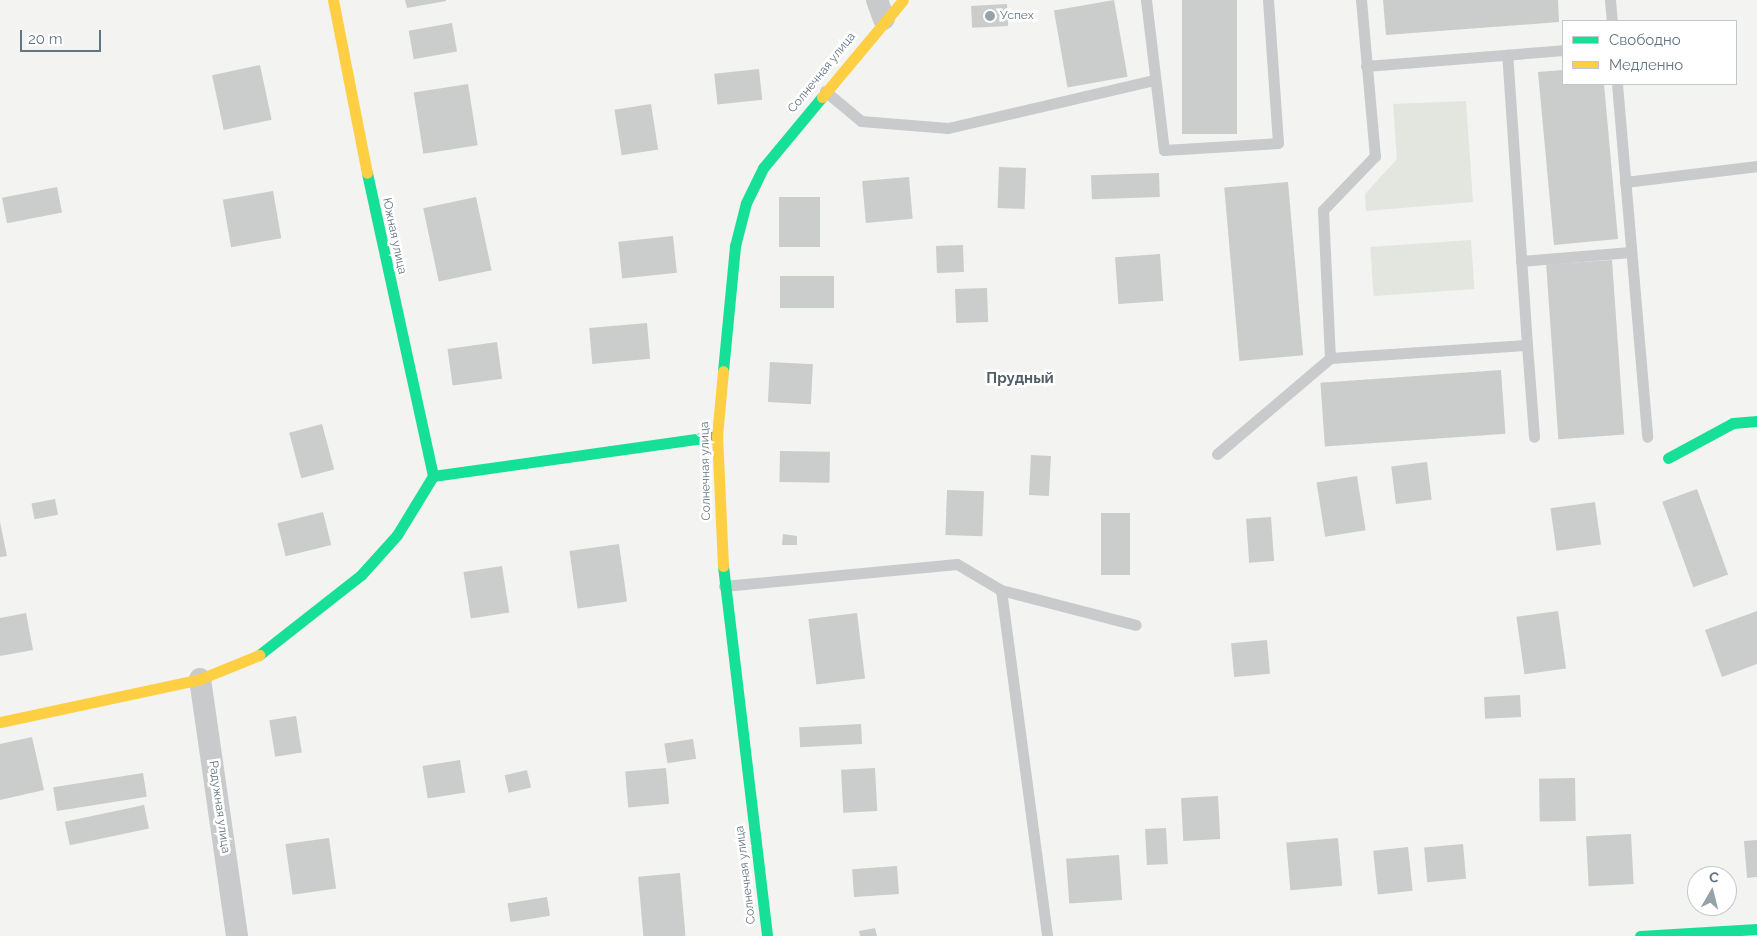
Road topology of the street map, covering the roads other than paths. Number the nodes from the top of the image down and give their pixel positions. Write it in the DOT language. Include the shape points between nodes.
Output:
graph roads {
  1 [pos="333,0"];
  2 [pos="903,0"];
  3 [pos="1146,0"];
  4 [pos="1268,0"];
  5 [pos="1361,0"];
  6 [pos="1610,0"];
  7 [pos="880,10"];
  8 [pos="1612,20"];
  9 [pos="1562,50"];
  10 [pos="1507,55"];
  11 [pos="1366,66"];
  12 [pos="1155,80"];
  13 [pos="1617,85"];
  14 [pos="824,90"];
  15 [pos="1757,166"];
  16 [pos="1626,182"];
  17 [pos="1631,252"];
  18 [pos="1521,261"];
  19 [pos="1527,345"];
  20 [pos="1330,358"];
  21 [pos="1757,420"];
  22 [pos="717,436"];
  23 [pos="1647,436"];
  24 [pos="1534,437"];
  25 [pos="1216,454"];
  26 [pos="1668,458"];
  27 [pos="433,476"];
  28 [pos="724,586"];
  29 [pos="1001,590"];
  30 [pos="1136,625"];
  31 [pos="200,679"];
  32 [pos="0,722"];
  33 [pos="1757,929"];
  34 [pos="1703,934"];
  35 [pos="237,936"];
  36 [pos="767,936"];
  37 [pos="1047,936"];
  38 [pos="1640,936"];
  1 -- 27 [label="street, Южная улица" via="379,236"];
  2 -- 7 [label="street, Солнечная улица"];
  3 -- 12 [label="lane"];
  4 -- 12 [label="lane" via="1278,143 1164,150"];
  5 -- 11 [label="lane"];
  6 -- 8 [label="lane"];
  7 -- 14 [label="street, Солнечная улица"];
  9 -- 10 [label="lane"];
  10 -- 11 [label="lane"];
  10 -- 18 [label="lane"];
  11 -- 20 [label="lane" via="1375,156 1324,210"];
  12 -- 14 [label="lane" via="948,128 861,121"];
  13 -- 16 [label="lane"];
  14 -- 22 [label="street, Солнечная улица" via="763,168 746,203 735,246"];
  15 -- 16 [label="lane"];
  16 -- 17 [label="lane"];
  17 -- 18 [label="lane"];
  17 -- 23 [label="lane"];
  18 -- 19 [label="lane"];
  19 -- 20 [label="lane"];
  19 -- 24 [label="lane"];
  20 -- 25 [label="lane"];
  21 -- 26 [label="street" via="1733,423"];
  22 -- 27 [label="street"];
  22 -- 28 [label="street, Солнечная улица"];
  27 -- 31 [label="street" via="396,535 361,575 254,659"];
  28 -- 29 [label="lane" via="957,564"];
  28 -- 36 [label="street, Солнечная улица"];
  29 -- 30 [label="lane"];
  29 -- 37 [label="lane"];
  31 -- 32 [label="street"];
  31 -- 35 [label="street, Радужная улица"];
  33 -- 34 [label="street"];
  34 -- 38 [label="street"];
}
